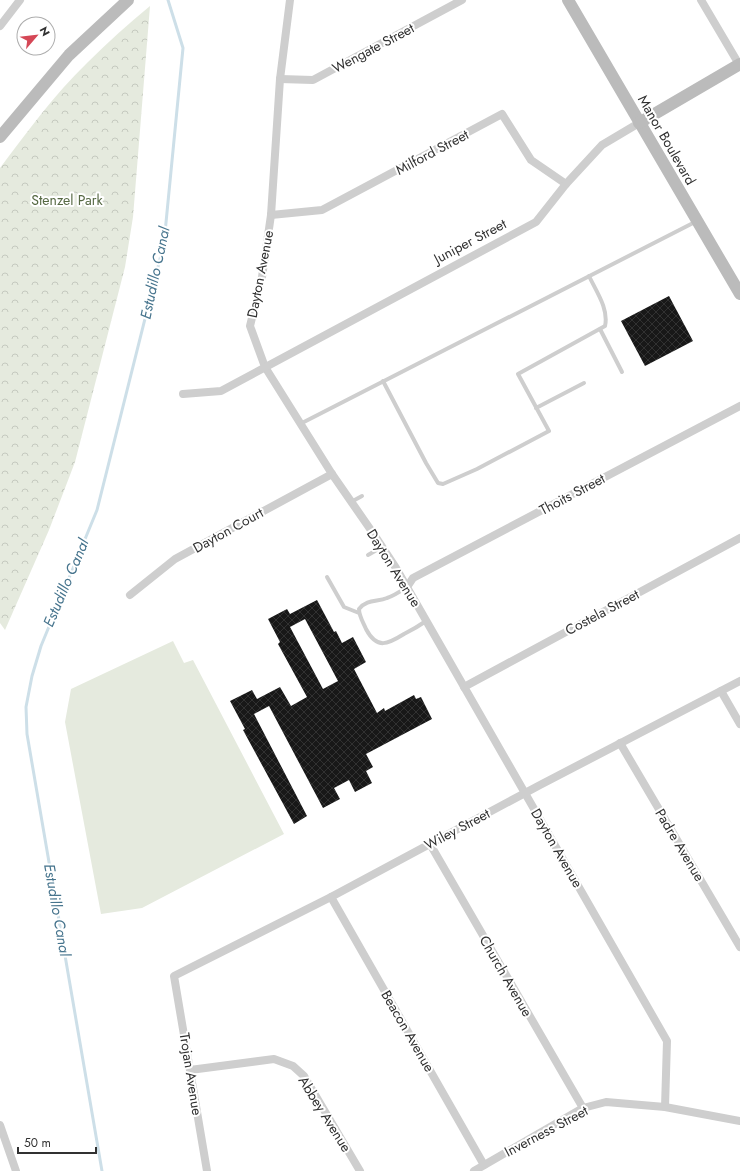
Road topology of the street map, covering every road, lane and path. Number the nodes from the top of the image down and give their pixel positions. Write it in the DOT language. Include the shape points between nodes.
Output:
graph roads {
  1 [pos="128,0"];
  2 [pos="290,0"];
  3 [pos="462,0"];
  4 [pos="568,0"];
  5 [pos="701,0"];
  6 [pos="18,1"];
  7 [pos="0,26"];
  8 [pos="740,65"];
  9 [pos="280,79"];
  10 [pos="639,123"];
  11 [pos="0,138"];
  12 [pos="566,184"];
  13 [pos="271,215"];
  14 [pos="697,221"];
  15 [pos="589,276"];
  16 [pos="740,294"];
  17 [pos="600,329"];
  18 [pos="265,367"];
  19 [pos="622,372"];
  20 [pos="383,382"];
  21 [pos="584,383"];
  22 [pos="183,394"];
  23 [pos="740,406"];
  24 [pos="536,408"];
  25 [pos="300,424"];
  26 [pos="332,474"];
  27 [pos="362,496"];
  28 [pos="351,502"];
  29 [pos="740,538"];
  30 [pos="383,547"];
  31 [pos="368,555"];
  32 [pos="328,577"];
  33 [pos="407,586"];
  34 [pos="130,595"];
  35 [pos="359,613"];
  36 [pos="426,621"];
  37 [pos="740,681"];
  38 [pos="464,687"];
  39 [pos="721,691"];
  40 [pos="740,724"];
  41 [pos="620,743"];
  42 [pos="525,793"];
  43 [pos="430,844"];
  44 [pos="331,897"];
  45 [pos="740,947"];
  46 [pos="174,976"];
  47 [pos="190,1070"];
  48 [pos="665,1107"];
  49 [pos="582,1108"];
  50 [pos="740,1121"];
  51 [pos="0,1125"];
  52 [pos="484,1165"];
  53 [pos="16,1171"];
  54 [pos="207,1171"];
  55 [pos="360,1171"];
  56 [pos="474,1171"];
  1 -- 11 [label="street" via="69,55"];
  2 -- 9 [label="street, Dayton Avenue"];
  3 -- 9 [label="street, Wengate Street" via="313,80"];
  4 -- 10 [label="street, Manor Boulevard"];
  5 -- 8 [label="street"];
  6 -- 7 [label="street"];
  8 -- 10 [label="street, Juniper Street"];
  9 -- 13 [label="street, Dayton Avenue"];
  10 -- 12 [label="street, Juniper Street" via="602,145"];
  10 -- 14 [label="street, Manor Boulevard"];
  12 -- 13 [label="street, Milford Street" via="531,160 502,114 322,210"];
  12 -- 18 [label="street, Juniper Street" via="536,222"];
  13 -- 18 [label="street, Dayton Avenue" via="262,277 250,326"];
  14 -- 15 [label="lane"];
  14 -- 16 [label="street, Manor Boulevard"];
  15 -- 17 [label="lane" via="607,320 605,326"];
  15 -- 20 [label="lane"];
  17 -- 19 [label="lane"];
  17 -- 24 [label="lane" via="518,374"];
  18 -- 22 [label="street, Juniper Street" via="221,391"];
  18 -- 25 [label="street, Dayton Avenue"];
  20 -- 24 [label="lane" via="426,463 438,483 443,484 549,431"];
  20 -- 25 [label="lane"];
  21 -- 24 [label="lane"];
  23 -- 33 [label="street, Thoits Street" via="413,578"];
  25 -- 26 [label="street, Dayton Avenue"];
  26 -- 28 [label="street, Dayton Avenue"];
  26 -- 34 [label="street, Dayton Court" via="175,559"];
  27 -- 28 [label="lane"];
  28 -- 30 [label="street, Dayton Avenue"];
  29 -- 38 [label="street, Costela Street"];
  30 -- 31 [label="lane"];
  30 -- 33 [label="street, Dayton Avenue"];
  32 -- 35 [label="lane" via="344,608"];
  33 -- 35 [label="lane" via="386,599 373,600 362,605"];
  33 -- 36 [label="street, Dayton Avenue"];
  35 -- 36 [label="lane" via="370,636 381,644 389,643"];
  36 -- 38 [label="street, Dayton Avenue"];
  37 -- 39 [label="street, Wiley Street"];
  38 -- 42 [label="street, Dayton Avenue"];
  39 -- 40 [label="street"];
  39 -- 41 [label="street, Wiley Street"];
  41 -- 42 [label="street, Wiley Street"];
  41 -- 45 [label="street, Padre Avenue"];
  42 -- 43 [label="street, Wiley Street"];
  42 -- 48 [label="street, Dayton Avenue" via="667,1041"];
  43 -- 44 [label="street, Wiley Street"];
  43 -- 49 [label="street, Church Avenue"];
  44 -- 46 [label="street, Wiley Street"];
  44 -- 52 [label="street, Beacon Avenue"];
  46 -- 47 [label="street, Trojan Avenue"];
  47 -- 54 [label="street, Trojan Avenue"];
  47 -- 55 [label="street, Abbey Avenue" via="274,1059 293,1066 304,1076"];
  48 -- 49 [label="street, Inverness Street" via="606,1102"];
  48 -- 50 [label="street, Inverness Street"];
  49 -- 52 [label="street, Inverness Street"];
  51 -- 53 [label="street"];
  52 -- 56 [label="street, Inverness Street"];
}
